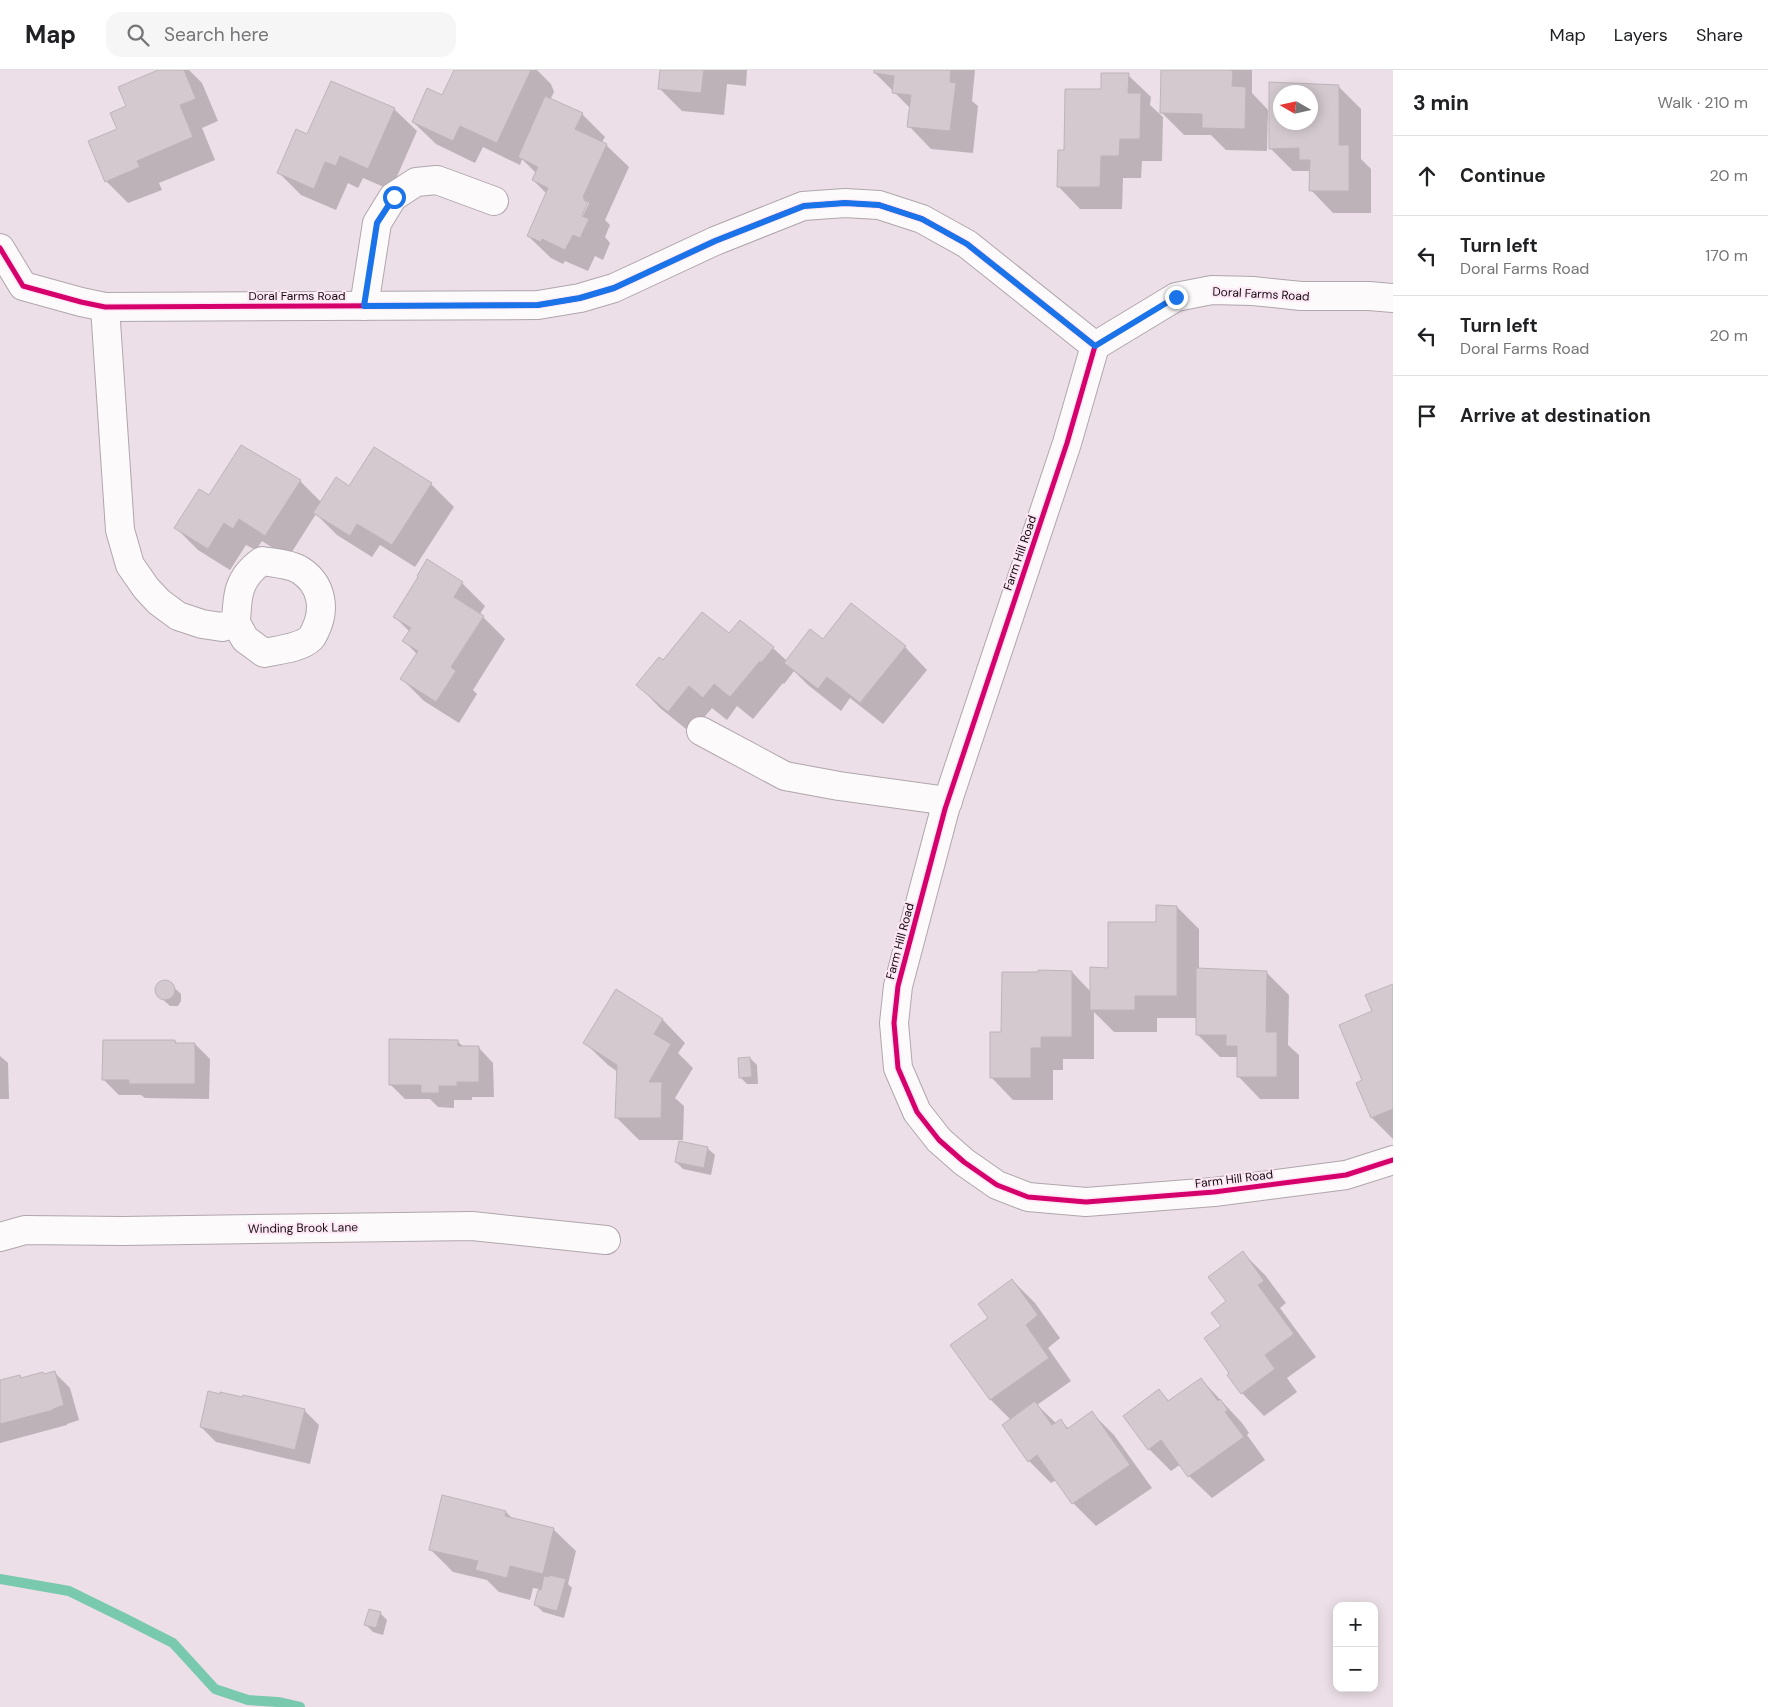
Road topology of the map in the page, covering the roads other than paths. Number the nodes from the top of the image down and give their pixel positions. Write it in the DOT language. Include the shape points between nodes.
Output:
graph roads {
  1 [pos="494,201"];
  2 [pos="0,248"];
  3 [pos="1393,298"];
  4 [pos="364,306"];
  5 [pos="105,307"];
  6 [pos="1095,346"];
  7 [pos="236,623"];
  8 [pos="702,731"];
  9 [pos="948,801"];
  10 [pos="1393,1160"];
  11 [pos="0,1237"];
  12 [pos="606,1240"];
  1 -- 4 [label="street" via="437,180 416,182 394,197 377,223"];
  2 -- 5 [label="street, Doral Farms Road" via="24,286"];
  3 -- 6 [label="street, Doral Farms Road" via="1212,290 1176,297"];
  4 -- 5 [label="street, Doral Farms Road"];
  4 -- 6 [label="street, Doral Farms Road" via="538,305 580,298 614,288 715,241 804,206 845,203 879,205 922,219 967,244"];
  5 -- 7 [label="street" via="120,530 130,565 159,602 178,616 222,627"];
  6 -- 9 [label="street, Farm Hill Road" via="1067,443"];
  8 -- 9 [label="street" via="785,776"];
  9 -- 10 [label="street, Farm Hill Road" via="898,986 894,1023 898,1068 917,1112 939,1140 964,1162 997,1186 1028,1196 1086,1202 1214,1192 1346,1175"];
  11 -- 12 [label="street, Winding Brook Lane" via="25,1230 472,1226"];
}
